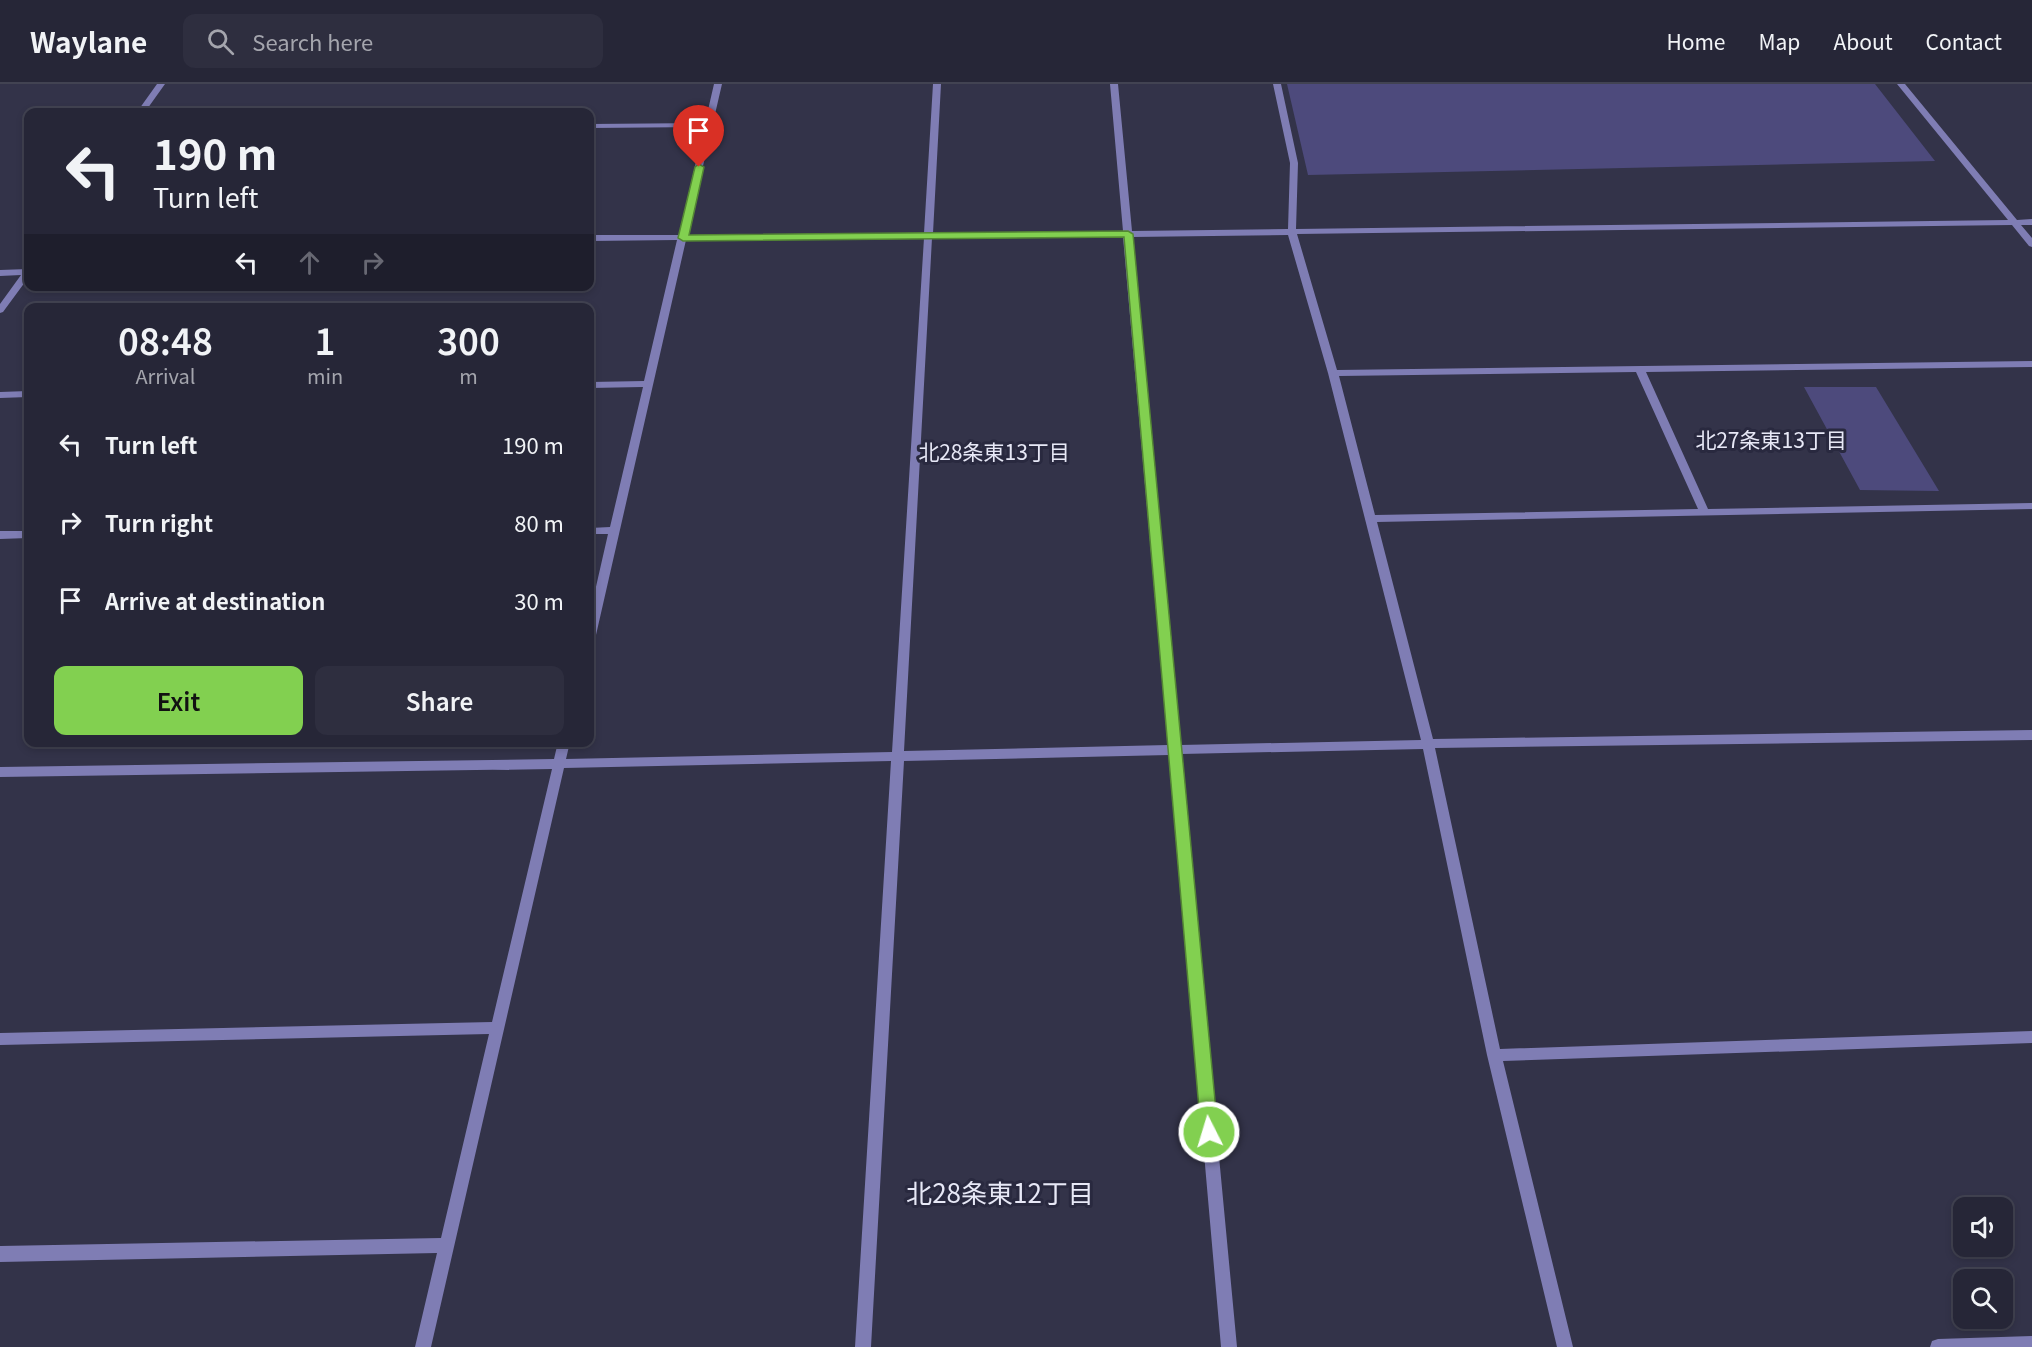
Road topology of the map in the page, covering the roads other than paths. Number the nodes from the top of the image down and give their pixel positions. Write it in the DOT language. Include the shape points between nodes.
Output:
graph roads {
  1 [pos="161,84"];
  2 [pos="718,84"];
  3 [pos="937,84"];
  4 [pos="1114,84"];
  5 [pos="1277,84"];
  6 [pos="1901,84"];
  7 [pos="144,108"];
  8 [pos="709,125"];
  9 [pos="594,126"];
  10 [pos="2014,222"];
  11 [pos="2032,222"];
  12 [pos="1292,232"];
  13 [pos="1128,234"];
  14 [pos="928,236"];
  15 [pos="594,238"];
  16 [pos="683,238"];
  17 [pos="2032,244"];
  18 [pos="24,272"];
  19 [pos="0,273"];
  20 [pos="24,277"];
  21 [pos="0,310"];
  22 [pos="2032,364"];
  23 [pos="1640,369"];
  24 [pos="1333,373"];
  25 [pos="648,384"];
  26 [pos="594,385"];
  27 [pos="0,394"];
  28 [pos="24,394"];
  29 [pos="2032,506"];
  30 [pos="1704,511"];
  31 [pos="1371,519"];
  32 [pos="614,530"];
  33 [pos="594,531"];
  34 [pos="0,535"];
  35 [pos="24,535"];
  36 [pos="594,618"];
  37 [pos="2032,735"];
  38 [pos="1428,744"];
  39 [pos="563,747"];
  40 [pos="1175,751"];
  41 [pos="898,757"];
  42 [pos="559,764"];
  43 [pos="0,771"];
  44 [pos="498,1028"];
  45 [pos="2032,1037"];
  46 [pos="0,1039"];
  47 [pos="1494,1054"];
  48 [pos="447,1245"];
  49 [pos="0,1254"];
  50 [pos="2032,1344"];
  51 [pos="423,1347"];
  52 [pos="863,1347"];
  53 [pos="1229,1347"];
  54 [pos="1565,1347"];
  55 [pos="1938,1347"];
  1 -- 7 [label="street"];
  2 -- 8 [label="street"];
  3 -- 14 [label="street"];
  4 -- 13 [label="street"];
  5 -- 12 [label="street" via="1294,163"];
  6 -- 10 [label="street"];
  8 -- 9 [label="street"];
  8 -- 16 [label="street"];
  10 -- 11 [label="street"];
  10 -- 12 [label="street"];
  10 -- 17 [label="street"];
  12 -- 13 [label="street"];
  12 -- 24 [label="street"];
  13 -- 14 [label="street"];
  13 -- 40 [label="street"];
  14 -- 16 [label="street"];
  14 -- 41 [label="street"];
  15 -- 16 [label="street"];
  16 -- 25 [label="street"];
  18 -- 19 [label="street"];
  20 -- 21 [label="street"];
  22 -- 23 [label="street"];
  23 -- 24 [label="street"];
  23 -- 30 [label="street"];
  24 -- 31 [label="street"];
  25 -- 26 [label="street"];
  25 -- 32 [label="street"];
  27 -- 28 [label="street"];
  29 -- 30 [label="street"];
  30 -- 31 [label="street"];
  31 -- 38 [label="street"];
  32 -- 33 [label="street"];
  32 -- 36 [label="street"];
  34 -- 35 [label="street"];
  37 -- 38 [label="street"];
  38 -- 40 [label="street"];
  38 -- 47 [label="street"];
  39 -- 42 [label="street"];
  40 -- 41 [label="street"];
  40 -- 53 [label="street"];
  41 -- 42 [label="street"];
  41 -- 52 [label="street"];
  42 -- 43 [label="street"];
  42 -- 44 [label="street"];
  44 -- 46 [label="street"];
  44 -- 48 [label="street"];
  45 -- 47 [label="street"];
  47 -- 54 [label="street"];
  48 -- 49 [label="street"];
  48 -- 51 [label="street"];
  50 -- 55 [label="street"];
}
